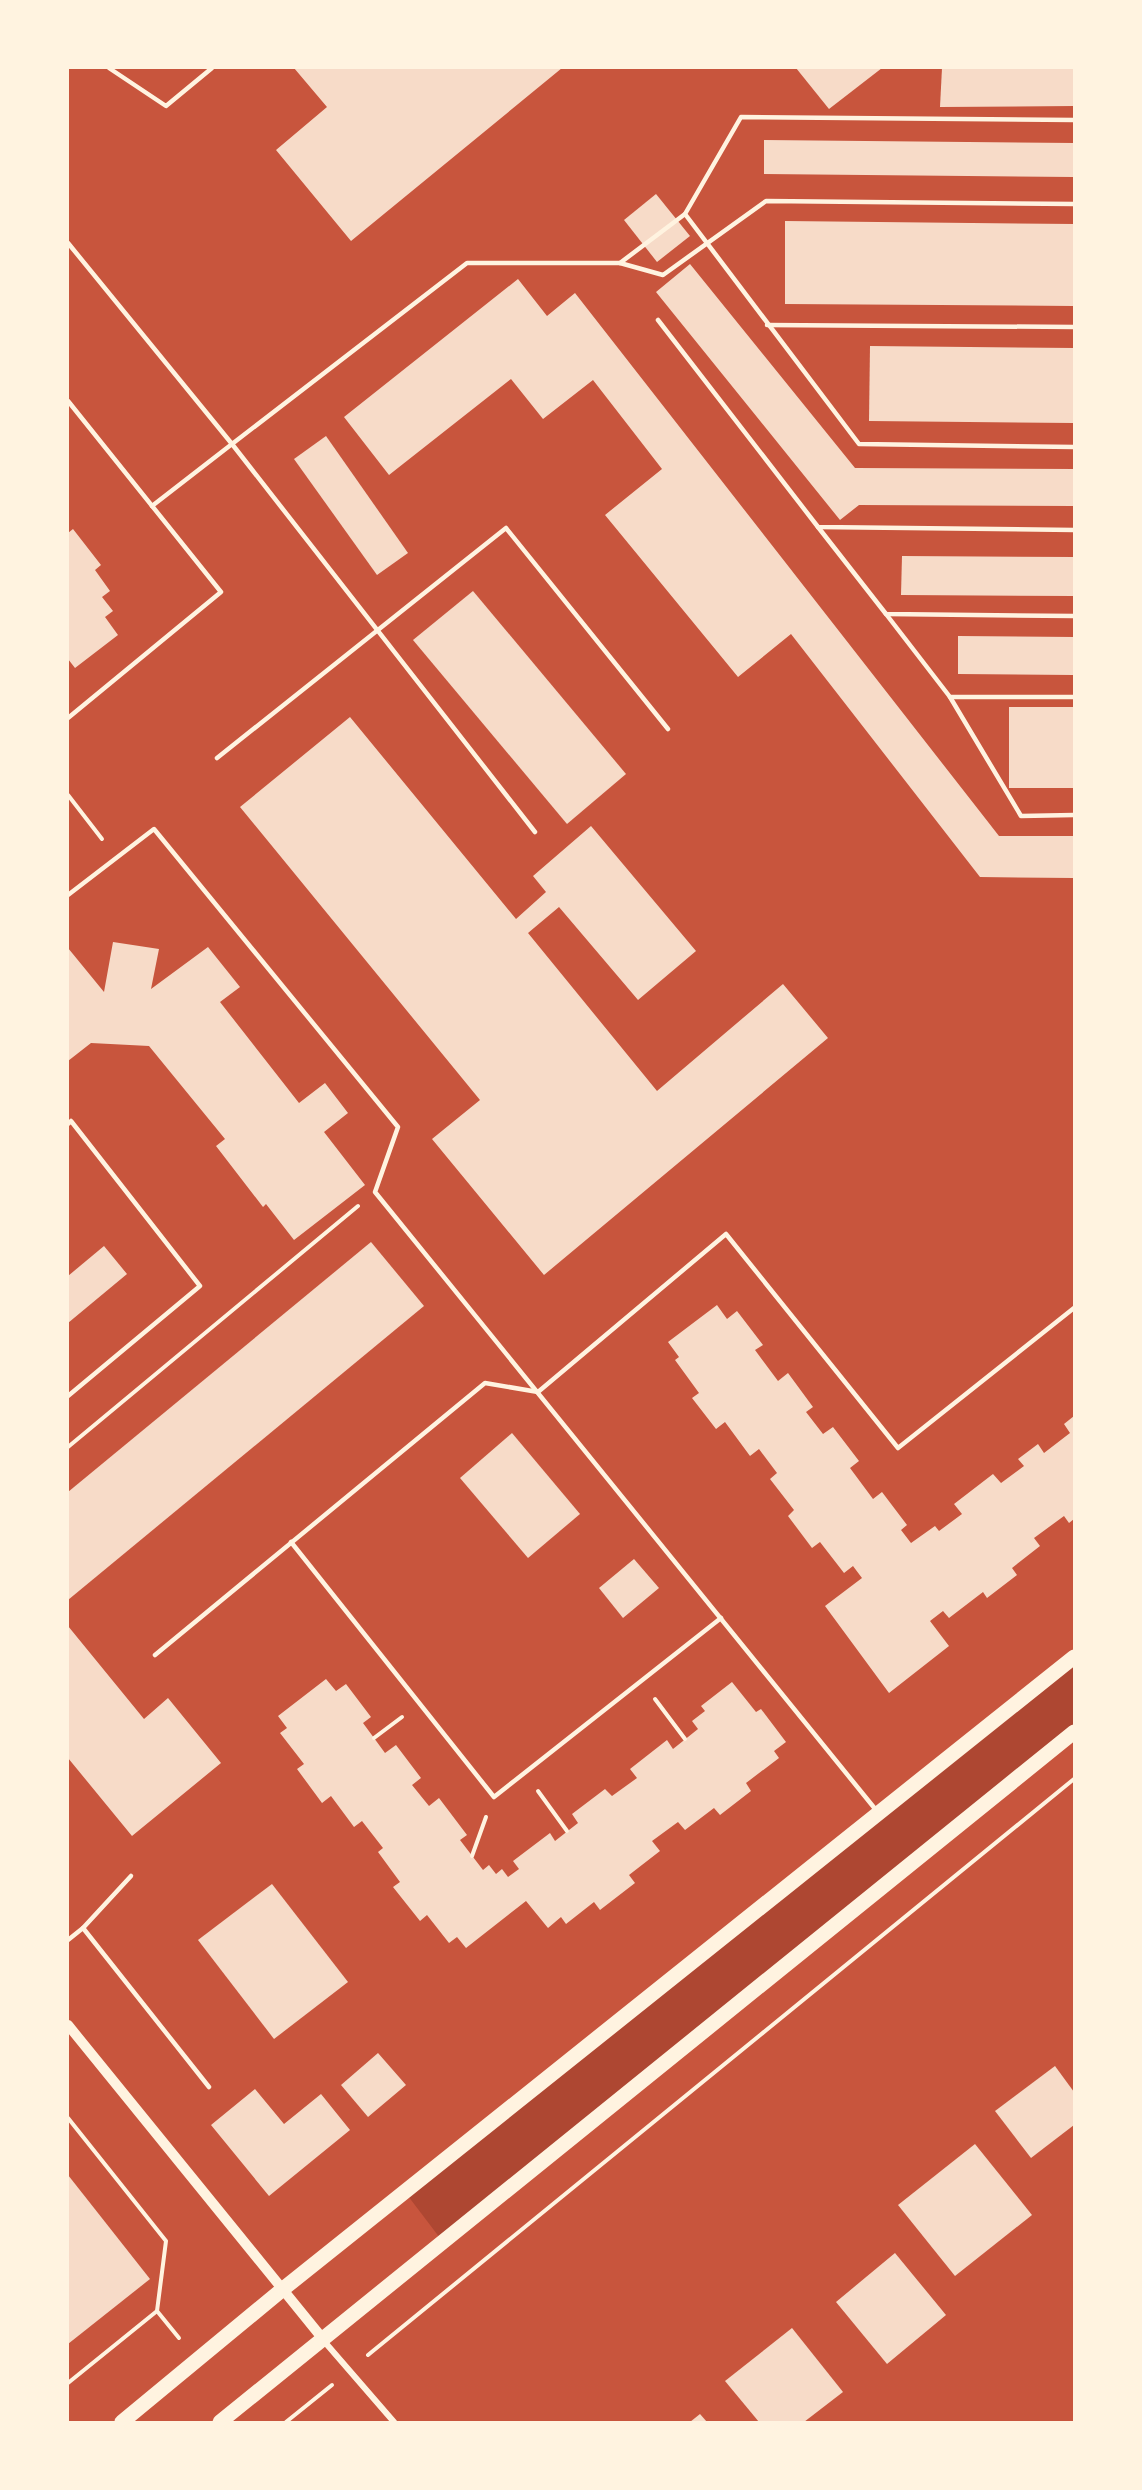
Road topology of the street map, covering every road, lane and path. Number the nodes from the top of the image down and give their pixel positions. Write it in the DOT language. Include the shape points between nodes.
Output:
graph roads {
  1 [pos="110,68"];
  2 [pos="212,68"];
  3 [pos="1074,120"];
  4 [pos="1074,204"];
  5 [pos="685,214"];
  6 [pos="68,243"];
  7 [pos="707,243"];
  8 [pos="620,263"];
  9 [pos="658,320"];
  10 [pos="767,325"];
  11 [pos="1074,327"];
  12 [pos="68,400"];
  13 [pos="232,444"];
  14 [pos="1074,447"];
  15 [pos="152,506"];
  16 [pos="818,526"];
  17 [pos="1074,530"];
  18 [pos="886,614"];
  19 [pos="1074,616"];
  20 [pos="377,630"];
  21 [pos="950,697"];
  22 [pos="1074,697"];
  23 [pos="68,718"];
  24 [pos="668,729"];
  25 [pos="217,758"];
  26 [pos="68,795"];
  27 [pos="1074,815"];
  28 [pos="535,832"];
  29 [pos="117,858"];
  30 [pos="68,895"];
  31 [pos="68,1125"];
  32 [pos="375,1192"];
  33 [pos="1074,1308"];
  34 [pos="538,1392"];
  35 [pos="68,1396"];
  36 [pos="68,1447"];
  37 [pos="291,1542"];
  38 [pos="721,1618"];
  39 [pos="154,1655"];
  40 [pos="1074,1657"];
  41 [pos="642,1681"];
  42 [pos="420,1704"];
  43 [pos="1074,1732"];
  44 [pos="374,1738"];
  45 [pos="686,1739"];
  46 [pos="525,1772"];
  47 [pos="1074,1779"];
  48 [pos="494,1797"];
  49 [pos="879,1813"];
  50 [pos="567,1832"];
  51 [pos="472,1856"];
  52 [pos="131,1876"];
  53 [pos="83,1928"];
  54 [pos="68,1940"];
  55 [pos="68,2025"];
  56 [pos="209,2087"];
  57 [pos="68,2118"];
  58 [pos="283,2289"];
  59 [pos="323,2339"];
  60 [pos="350,2370"];
  61 [pos="68,2382"];
  62 [pos="122,2422"];
  63 [pos="220,2422"];
  64 [pos="286,2422"];
  65 [pos="394,2422"];
  1 -- 2 [label="lane" via="166,106"];
  3 -- 5 [label="lane" via="741,117"];
  4 -- 7 [label="lane" via="766,201"];
  5 -- 7 [label="lane"];
  5 -- 8 [label="lane"];
  6 -- 13 [label="lane"];
  7 -- 8 [label="lane" via="663,275"];
  7 -- 10 [label="lane"];
  8 -- 13 [label="lane" via="467,263"];
  9 -- 16 [label="lane"];
  10 -- 11 [label="lane"];
  10 -- 14 [label="lane" via="858,444"];
  12 -- 15 [label="lane"];
  13 -- 15 [label="lane"];
  13 -- 20 [label="lane"];
  15 -- 23 [label="lane" via="221,592"];
  16 -- 17 [label="lane"];
  16 -- 18 [label="lane"];
  18 -- 19 [label="lane"];
  18 -- 21 [label="lane"];
  20 -- 24 [label="lane" via="506,528"];
  20 -- 25 [label="lane"];
  20 -- 28 [label="lane"];
  21 -- 22 [label="lane"];
  21 -- 27 [label="lane" via="1021,816"];
  26 -- 29 [label="path"];
  29 -- 30 [label="lane"];
  29 -- 32 [label="lane" via="154,829 398,1127"];
  31 -- 35 [label="lane" via="71,1122 200,1286"];
  32 -- 34 [label="lane"];
  32 -- 36 [label="path"];
  33 -- 34 [label="lane" via="898,1448 726,1234"];
  34 -- 37 [label="lane" via="485,1383"];
  34 -- 38 [label="lane"];
  37 -- 39 [label="lane"];
  37 -- 42 [label="lane"];
  38 -- 41 [label="lane"];
  38 -- 49 [label="lane"];
  40 -- 49 [label="main road"];
  41 -- 45 [label="path"];
  41 -- 46 [label="lane"];
  42 -- 44 [label="path"];
  42 -- 48 [label="lane"];
  43 -- 59 [label="main road"];
  46 -- 48 [label="lane"];
  46 -- 50 [label="path"];
  47 -- 60 [label="path"];
  48 -- 51 [label="path"];
  49 -- 58 [label="main road"];
  52 -- 53 [label="lane"];
  53 -- 54 [label="lane"];
  53 -- 56 [label="lane"];
  55 -- 58 [label="street"];
  57 -- 61 [label="path" via="166,2241 157,2311"];
  58 -- 59 [label="street"];
  58 -- 62 [label="main road"];
  59 -- 60 [label="street"];
  59 -- 63 [label="main road"];
  60 -- 64 [label="path"];
  60 -- 65 [label="street"];
}
